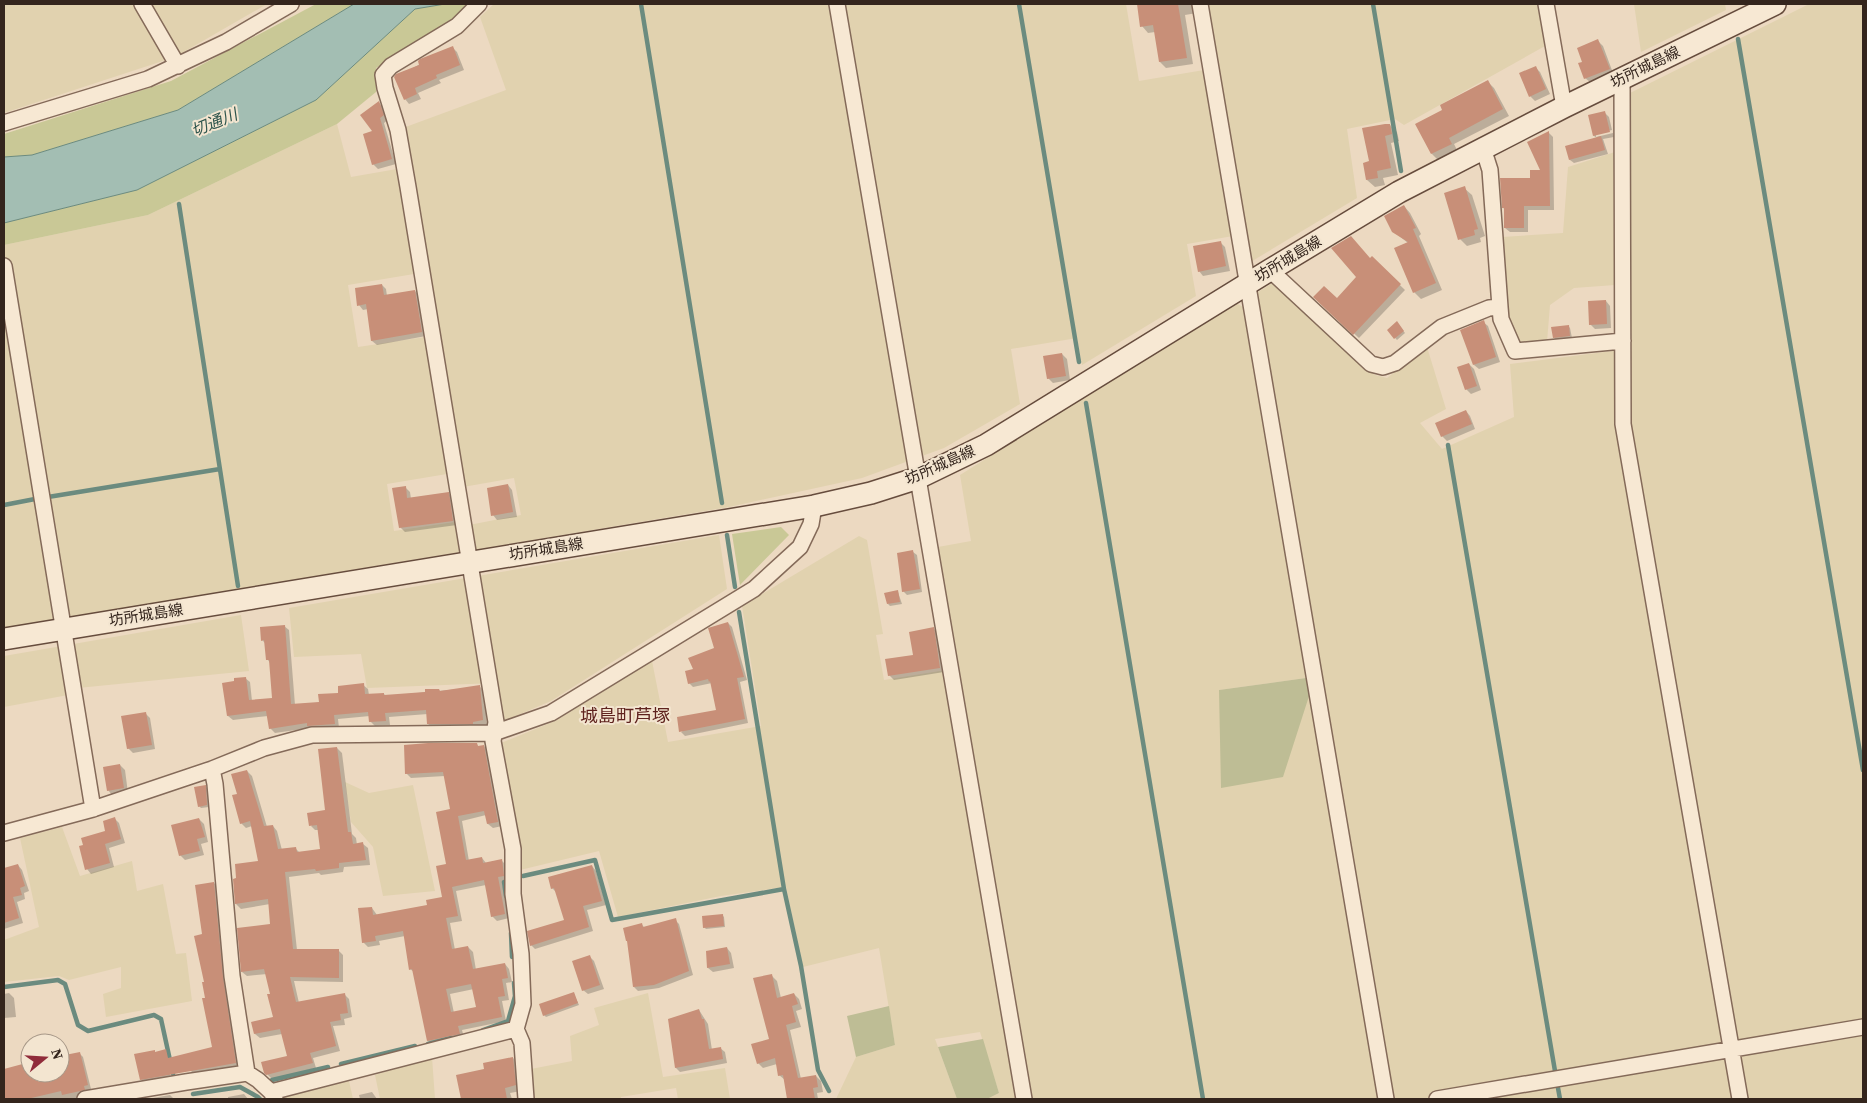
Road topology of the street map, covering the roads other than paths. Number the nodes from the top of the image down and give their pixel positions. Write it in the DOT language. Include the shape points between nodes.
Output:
graph roads {
  1 [pos="142,4"];
  2 [pos="291,4"];
  3 [pos="479,4"];
  4 [pos="837,4"];
  5 [pos="1200,4"];
  6 [pos="1546,4"];
  7 [pos="1774,4"];
  8 [pos="178,66"];
  9 [pos="1622,79"];
  10 [pos="1564,107"];
  11 [pos="4,123"];
  12 [pos="1483,148"];
  13 [pos="4,266"];
  14 [pos="1270,270"];
  15 [pos="1246,285"];
  16 [pos="1500,307"];
  17 [pos="1623,341"];
  18 [pos="918,478"];
  19 [pos="814,506"];
  20 [pos="469,562"];
  21 [pos="63,629"];
  22 [pos="4,639"];
  23 [pos="494,733"];
  24 [pos="212,769"];
  25 [pos="93,809"];
  26 [pos="4,833"];
  27 [pos="1863,1026"];
  28 [pos="516,1029"];
  29 [pos="1732,1049"];
  30 [pos="247,1073"];
  31 [pos="273,1096"];
  32 [pos="85,1099"];
  33 [pos="526,1099"];
  34 [pos="1024,1099"];
  35 [pos="1386,1099"];
  36 [pos="1437,1099"];
  37 [pos="1740,1099"];
  1 -- 8 [label="street"];
  2 -- 8 [label="street"];
  3 -- 20 [label="street" via="456,26 391,66 383,75 398,130"];
  4 -- 18 [label="street"];
  5 -- 15 [label="street"];
  6 -- 10 [label="street"];
  7 -- 9 [label="main road, 坊所城島線"];
  8 -- 11 [label="street" via="148,79"];
  9 -- 10 [label="main road, 坊所城島線"];
  9 -- 17 [label="street"];
  10 -- 12 [label="main road, 坊所城島線"];
  12 -- 14 [label="main road, 坊所城島線" via="1399,192"];
  12 -- 16 [label="street" via="1490,170"];
  13 -- 21 [label="street"];
  14 -- 15 [label="main road, 坊所城島線"];
  14 -- 16 [label="street" via="1371,364 1383,367 1395,363 1442,327 1489,308"];
  15 -- 18 [label="main road, 坊所城島線" via="986,445"];
  15 -- 35 [label="street"];
  16 -- 17 [label="street" via="1501,319 1515,351"];
  17 -- 29 [label="street" via="1623,424"];
  18 -- 19 [label="main road, 坊所城島線"];
  18 -- 34 [label="street"];
  19 -- 20 [label="main road, 坊所城島線"];
  19 -- 23 [label="street" via="812,524 800,547 754,589 551,713"];
  20 -- 21 [label="main road, 坊所城島線"];
  20 -- 23 [label="street" via="496,722"];
  21 -- 22 [label="main road, 坊所城島線"];
  21 -- 25 [label="street"];
  23 -- 24 [label="street" via="312,736 264,748"];
  23 -- 28 [label="street" via="513,849 513,894 521,954 523,1004"];
  24 -- 25 [label="street"];
  24 -- 30 [label="street" via="232,976"];
  25 -- 26 [label="street"];
  27 -- 29 [label="street"];
  28 -- 31 [label="street"];
  28 -- 33 [label="street" via="522,1043"];
  29 -- 36 [label="street"];
  29 -- 37 [label="street"];
  30 -- 31 [label="street"];
  30 -- 32 [label="street"];
}
